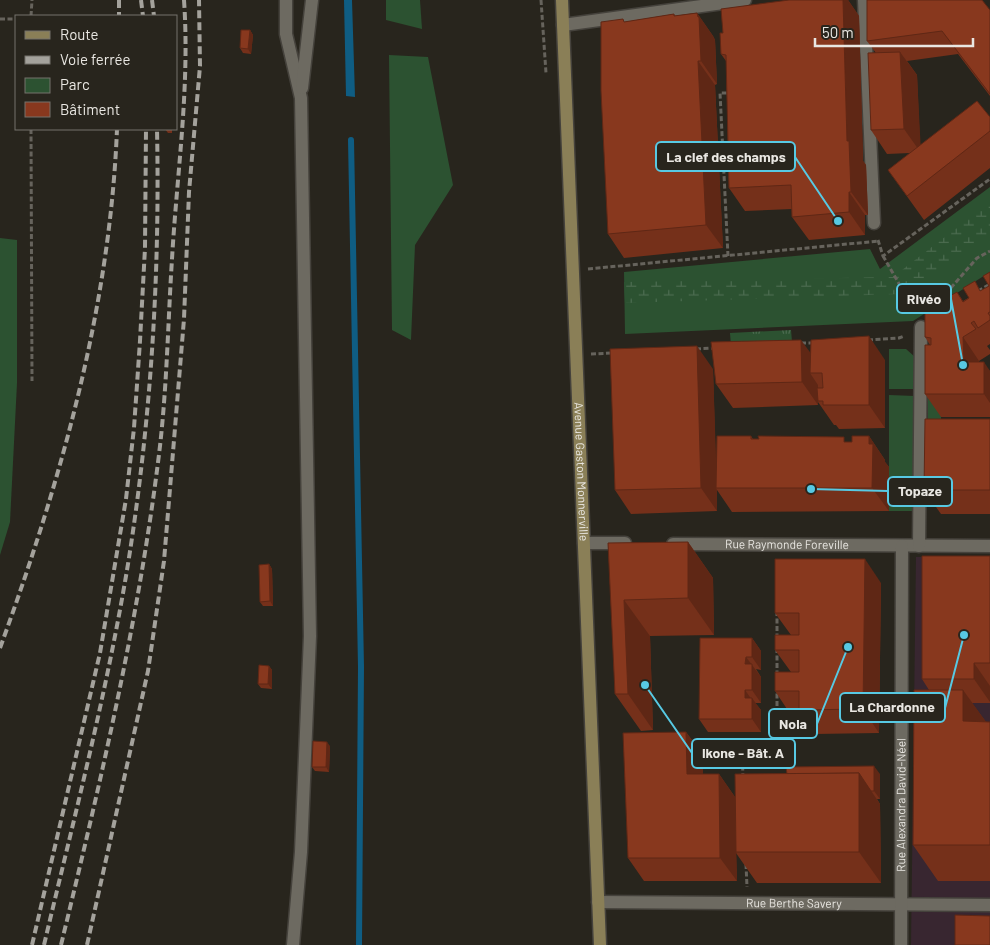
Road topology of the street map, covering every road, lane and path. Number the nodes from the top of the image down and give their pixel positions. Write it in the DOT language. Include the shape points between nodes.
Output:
graph roads {
  1 [pos="32,0"];
  2 [pos="286,0"];
  3 [pos="312,0"];
  4 [pos="562,0"];
  5 [pos="745,0"];
  6 [pos="864,0"];
  7 [pos="31,15"];
  8 [pos="0,19"];
  9 [pos="15,19"];
  10 [pos="563,25"];
  11 [pos="734,92"];
  12 [pos="301,98"];
  13 [pos="31,130"];
  14 [pos="990,179"];
  15 [pos="874,222"];
  16 [pos="878,241"];
  17 [pos="990,251"];
  18 [pos="728,256"];
  19 [pos="882,256"];
  20 [pos="573,271"];
  21 [pos="990,284"];
  22 [pos="974,293"];
  23 [pos="934,308"];
  24 [pos="915,313"];
  25 [pos="920,327"];
  26 [pos="860,340"];
  27 [pos="821,342"];
  28 [pos="791,344"];
  29 [pos="723,347"];
  30 [pos="694,349"];
  31 [pos="616,353"];
  32 [pos="576,355"];
  33 [pos="32,381"];
  34 [pos="584,543"];
  35 [pos="642,544"];
  36 [pos="661,544"];
  37 [pos="902,546"];
  38 [pos="919,546"];
  39 [pos="990,546"];
  40 [pos="776,602"];
  41 [pos="777,678"];
  42 [pos="777,688"];
  43 [pos="743,786"];
  44 [pos="746,854"];
  45 [pos="598,902"];
  46 [pos="748,904"];
  47 [pos="902,905"];
  48 [pos="990,905"];
  49 [pos="293,945"];
  50 [pos="600,945"];
  51 [pos="901,945"];
  1 -- 7 [label="path"];
  2 -- 12 [label="street" via="286,34"];
  3 -- 12 [label="street"];
  4 -- 10 [label="street, Avenue Gaston Monnerville"];
  5 -- 10 [label="street"];
  6 -- 15 [label="street"];
  8 -- 9 [label="path"];
  10 -- 20 [label="street, Avenue Gaston Monnerville"];
  11 -- 18 [label="path" via="720,93"];
  12 -- 49 [label="street" via="310,636 302,852"];
  13 -- 33 [label="path"];
  14 -- 19 [label="path"];
  15 -- 16 [label="path"];
  16 -- 18 [label="path"];
  16 -- 19 [label="path"];
  17 -- 23 [label="path" via="978,258"];
  18 -- 20 [label="path"];
  19 -- 24 [label="path"];
  20 -- 32 [label="street, Avenue Gaston Monnerville"];
  21 -- 22 [label="path"];
  25 -- 26 [label="path" via="899,338"];
  25 -- 38 [label="street"];
  27 -- 28 [label="path"];
  29 -- 30 [label="path"];
  31 -- 32 [label="path"];
  32 -- 34 [label="street, Avenue Gaston Monnerville"];
  34 -- 35 [label="street"];
  34 -- 45 [label="street, Avenue Gaston Monnerville"];
  36 -- 37 [label="street, Rue Raymonde Foreville"];
  37 -- 38 [label="street, Rue Raymonde Foreville"];
  37 -- 47 [label="street, Rue Alexandra David-Néel"];
  38 -- 39 [label="street, Rue Raymonde Foreville"];
  40 -- 41 [label="path"];
  42 -- 43 [label="path" via="777,745 742,746"];
  44 -- 46 [label="path"];
  45 -- 46 [label="street, Rue Berthe Savery"];
  45 -- 50 [label="street, Avenue Gaston Monnerville"];
  46 -- 47 [label="street, Rue Berthe Savery"];
  47 -- 48 [label="street, Rue Berthe Savery"];
  47 -- 51 [label="street, Rue Alexandra David-Néel"];
}
